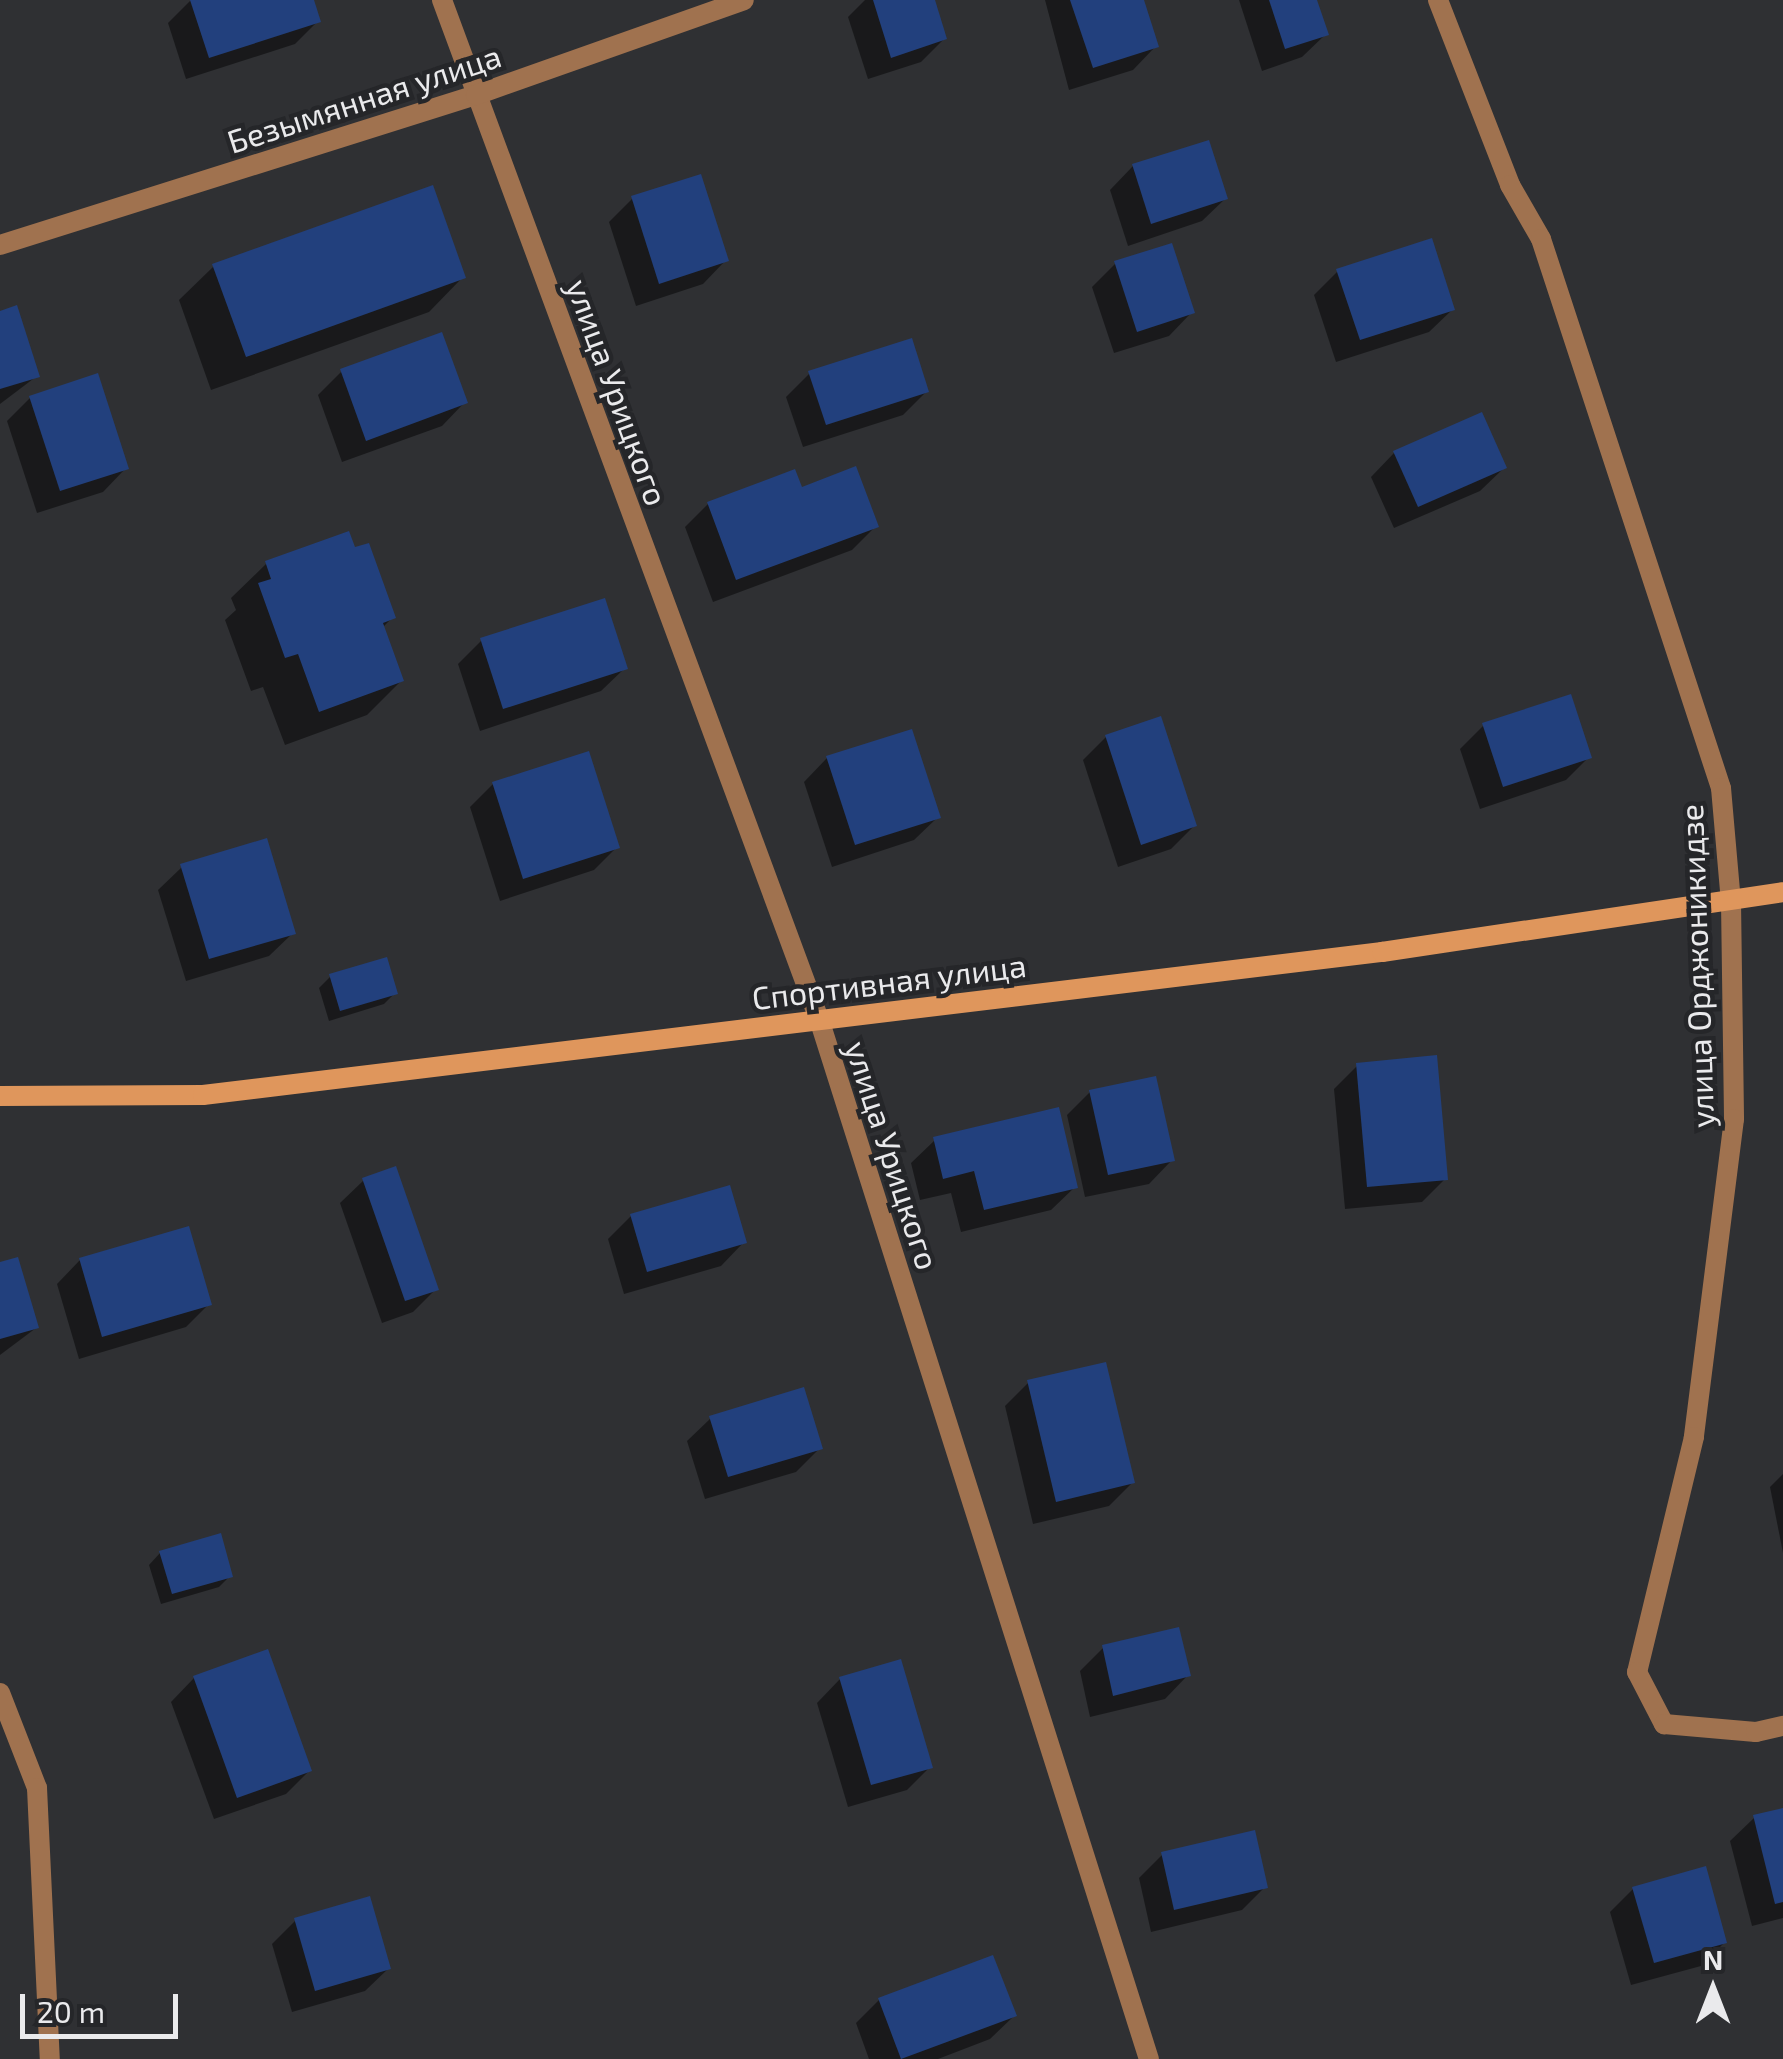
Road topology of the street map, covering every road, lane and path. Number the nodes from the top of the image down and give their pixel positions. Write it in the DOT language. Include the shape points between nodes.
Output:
graph roads {
  1 [pos="442,0"];
  2 [pos="744,0"];
  3 [pos="1438,0"];
  4 [pos="476,95"];
  5 [pos="0,246"];
  6 [pos="1783,892"];
  7 [pos="1731,902"];
  8 [pos="819,1019"];
  9 [pos="0,1096"];
  10 [pos="0,1693"];
  11 [pos="1783,1726"];
  12 [pos="50,2059"];
  13 [pos="1149,2059"];
  1 -- 4 [label="street, улица Урицкого"];
  2 -- 4 [label="street, Безымянная улица"];
  3 -- 7 [label="street, улица Орджоникидзе" via="1510,184 1540,239 1709,750 1721,788"];
  4 -- 5 [label="street, Безымянная улица"];
  4 -- 8 [label="street, улица Урицкого"];
  6 -- 7 [label="street, Спортивная улица"];
  7 -- 8 [label="street, Спортивная улица"];
  7 -- 11 [label="street, улица Орджоникидзе" via="1734,1119 1694,1437 1637,1672 1664,1724 1756,1732"];
  8 -- 9 [label="street, Спортивная улица" via="203,1095"];
  8 -- 13 [label="street, улица Урицкого"];
  10 -- 12 [label="street" via="37,1788"];
}
